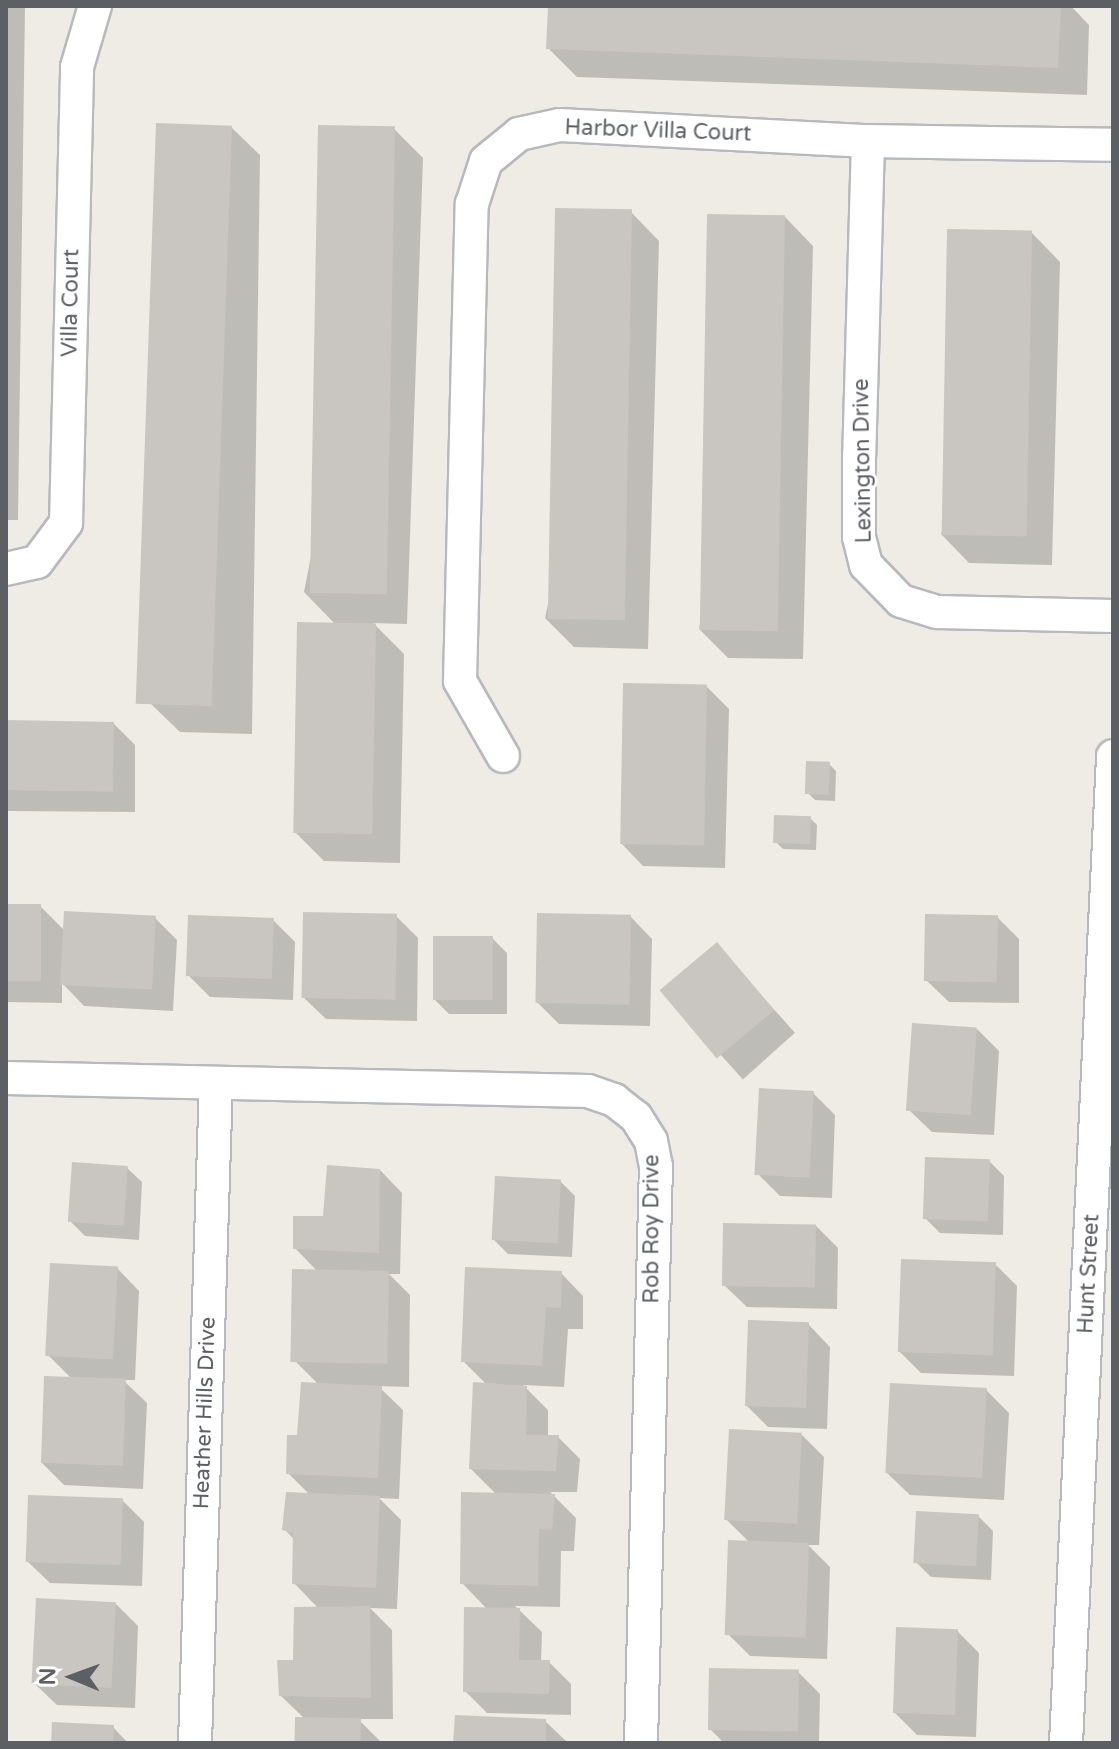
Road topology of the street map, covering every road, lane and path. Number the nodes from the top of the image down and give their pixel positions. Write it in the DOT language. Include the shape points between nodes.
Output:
graph roads {
  1 [pos="95,6"];
  2 [pos="868,141"];
  3 [pos="1113,145"];
  4 [pos="6,569"];
  5 [pos="1113,616"];
  6 [pos="503,756"];
  7 [pos="1113,756"];
  8 [pos="6,1078"];
  9 [pos="216,1083"];
  10 [pos="1105,1114"];
  11 [pos="195,1743"];
  12 [pos="641,1743"];
  13 [pos="1066,1743"];
  1 -- 4 [label="street, Villa Court" via="77,67 66,523 37,562"];
  2 -- 3 [label="street, Harbor Villa Court"];
  2 -- 5 [label="street, Lexington Drive" via="859,456 859,537 866,565 901,601 937,612"];
  2 -- 6 [label="street, Harbor Villa Court" via="560,125 519,134 486,161 472,204 460,681"];
  7 -- 10 [label="street, Hunt Street"];
  8 -- 9 [label="street, Rob Roy Drive"];
  9 -- 11 [label="street, Heather Hills Drive"];
  9 -- 12 [label="street, Rob Roy Drive" via="588,1091 614,1100 643,1129 656,1166"];
  10 -- 13 [label="street, Hunt Street"];
}
